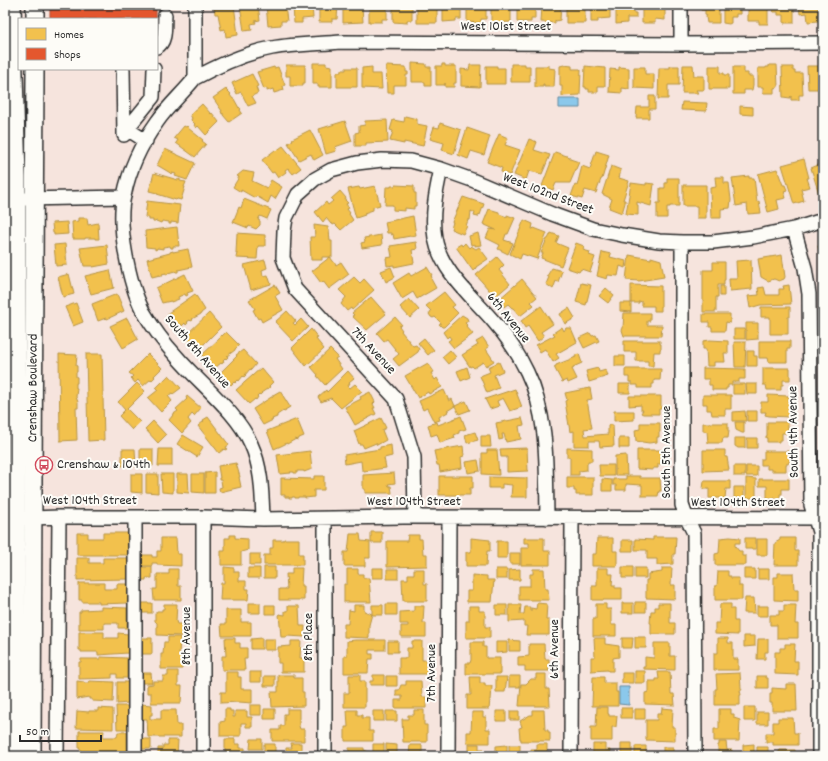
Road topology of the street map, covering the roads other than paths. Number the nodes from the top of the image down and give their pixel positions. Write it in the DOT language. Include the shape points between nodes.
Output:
graph roads {
  1 [pos="12,5"];
  2 [pos="35,5"];
  3 [pos="195,5"];
  4 [pos="681,5"];
  5 [pos="165,15"];
  6 [pos="35,18"];
  7 [pos="823,43"];
  8 [pos="681,44"];
  9 [pos="9,46"];
  10 [pos="158,46"];
  11 [pos="35,70"];
  12 [pos="123,70"];
  13 [pos="154,70"];
  14 [pos="195,78"];
  15 [pos="153,97"];
  16 [pos="166,112"];
  17 [pos="124,138"];
  18 [pos="146,141"];
  19 [pos="441,169"];
  20 [pos="11,178"];
  21 [pos="123,197"];
  22 [pos="35,198"];
  23 [pos="16,199"];
  24 [pos="286,218"];
  25 [pos="823,220"];
  26 [pos="794,230"];
  27 [pos="682,242"];
  28 [pos="59,517"];
  29 [pos="135,517"];
  30 [pos="203,517"];
  31 [pos="415,517"];
  32 [pos="33,518"];
  33 [pos="449,518"];
  34 [pos="547,518"];
  35 [pos="572,518"];
  36 [pos="686,518"];
  37 [pos="819,518"];
  38 [pos="10,519"];
  39 [pos="263,519"];
  40 [pos="325,519"];
  41 [pos="16,756"];
  42 [pos="32,756"];
  43 [pos="57,756"];
  44 [pos="135,756"];
  45 [pos="203,756"];
  46 [pos="325,756"];
  47 [pos="448,756"];
  48 [pos="571,756"];
  49 [pos="695,756"];
  50 [pos="819,756"];
  1 -- 9 [label="main road, Crenshaw Boulevard"];
  2 -- 6 [label="main road"];
  3 -- 14 [label="street"];
  4 -- 8 [label="street"];
  5 -- 10 [label="street" via="163,40"];
  7 -- 8 [label="street, West 101st Street"];
  8 -- 14 [label="street, West 101st Street" via="342,42 298,45 242,57"];
  9 -- 20 [label="main road, Crenshaw Boulevard"];
  11 -- 22 [label="main road, Crenshaw Boulevard"];
  12 -- 17 [label="street"];
  13 -- 15 [label="street"];
  14 -- 16 [label="street, South 8th Avenue"];
  15 -- 16 [label="street"];
  15 -- 18 [label="street" via="127,129"];
  16 -- 18 [label="street, South 8th Avenue"];
  18 -- 21 [label="street, South 8th Avenue" via="131,172"];
  19 -- 24 [label="street, West 102nd Street" via="396,160 343,165 305,186"];
  19 -- 27 [label="street, West 102nd Street" via="593,229 659,241"];
  19 -- 34 [label="street, 6th Avenue" via="434,220 435,239 442,259 461,287 513,346 528,372 538,398 545,440"];
  20 -- 23 [label="main road, Crenshaw Boulevard"];
  21 -- 22 [label="street"];
  21 -- 39 [label="street, South 8th Avenue" via="124,242 128,266 143,310 157,334 242,428 252,445 262,487"];
  22 -- 23 [label="street"];
  22 -- 32 [label="main road, Crenshaw Boulevard"];
  23 -- 38 [label="main road, Crenshaw Boulevard"];
  24 -- 31 [label="street, 7th Avenue" via="283,258 294,289 396,399 414,457"];
  25 -- 26 [label="street, West 102nd Street"];
  26 -- 27 [label="street, West 102nd Street" via="713,242"];
  26 -- 37 [label="street, South 4th Avenue" via="805,268 809,294 811,505"];
  27 -- 36 [label="street, South 5th Avenue" via="682,505"];
  28 -- 29 [label="street, West 104th Street"];
  28 -- 32 [label="street, West 104th Street"];
  28 -- 43 [label="street"];
  29 -- 30 [label="street, West 104th Street"];
  29 -- 44 [label="street"];
  30 -- 39 [label="street, West 104th Street"];
  30 -- 45 [label="street, 8th Avenue"];
  31 -- 33 [label="street, West 104th Street"];
  31 -- 40 [label="street, West 104th Street"];
  32 -- 38 [label="street, West 104th Street"];
  32 -- 42 [label="main road, Crenshaw Boulevard"];
  33 -- 34 [label="street, West 104th Street"];
  33 -- 47 [label="street, 7th Avenue"];
  34 -- 35 [label="street, West 104th Street"];
  35 -- 36 [label="street, West 104th Street"];
  35 -- 48 [label="street, 6th Avenue"];
  36 -- 37 [label="street, West 104th Street"];
  36 -- 49 [label="street, South 5th Avenue" via="694,534"];
  37 -- 50 [label="street, South 4th Avenue"];
  38 -- 41 [label="main road, Crenshaw Boulevard"];
  39 -- 40 [label="street, West 104th Street"];
  40 -- 46 [label="street, 8th Place"];
}
